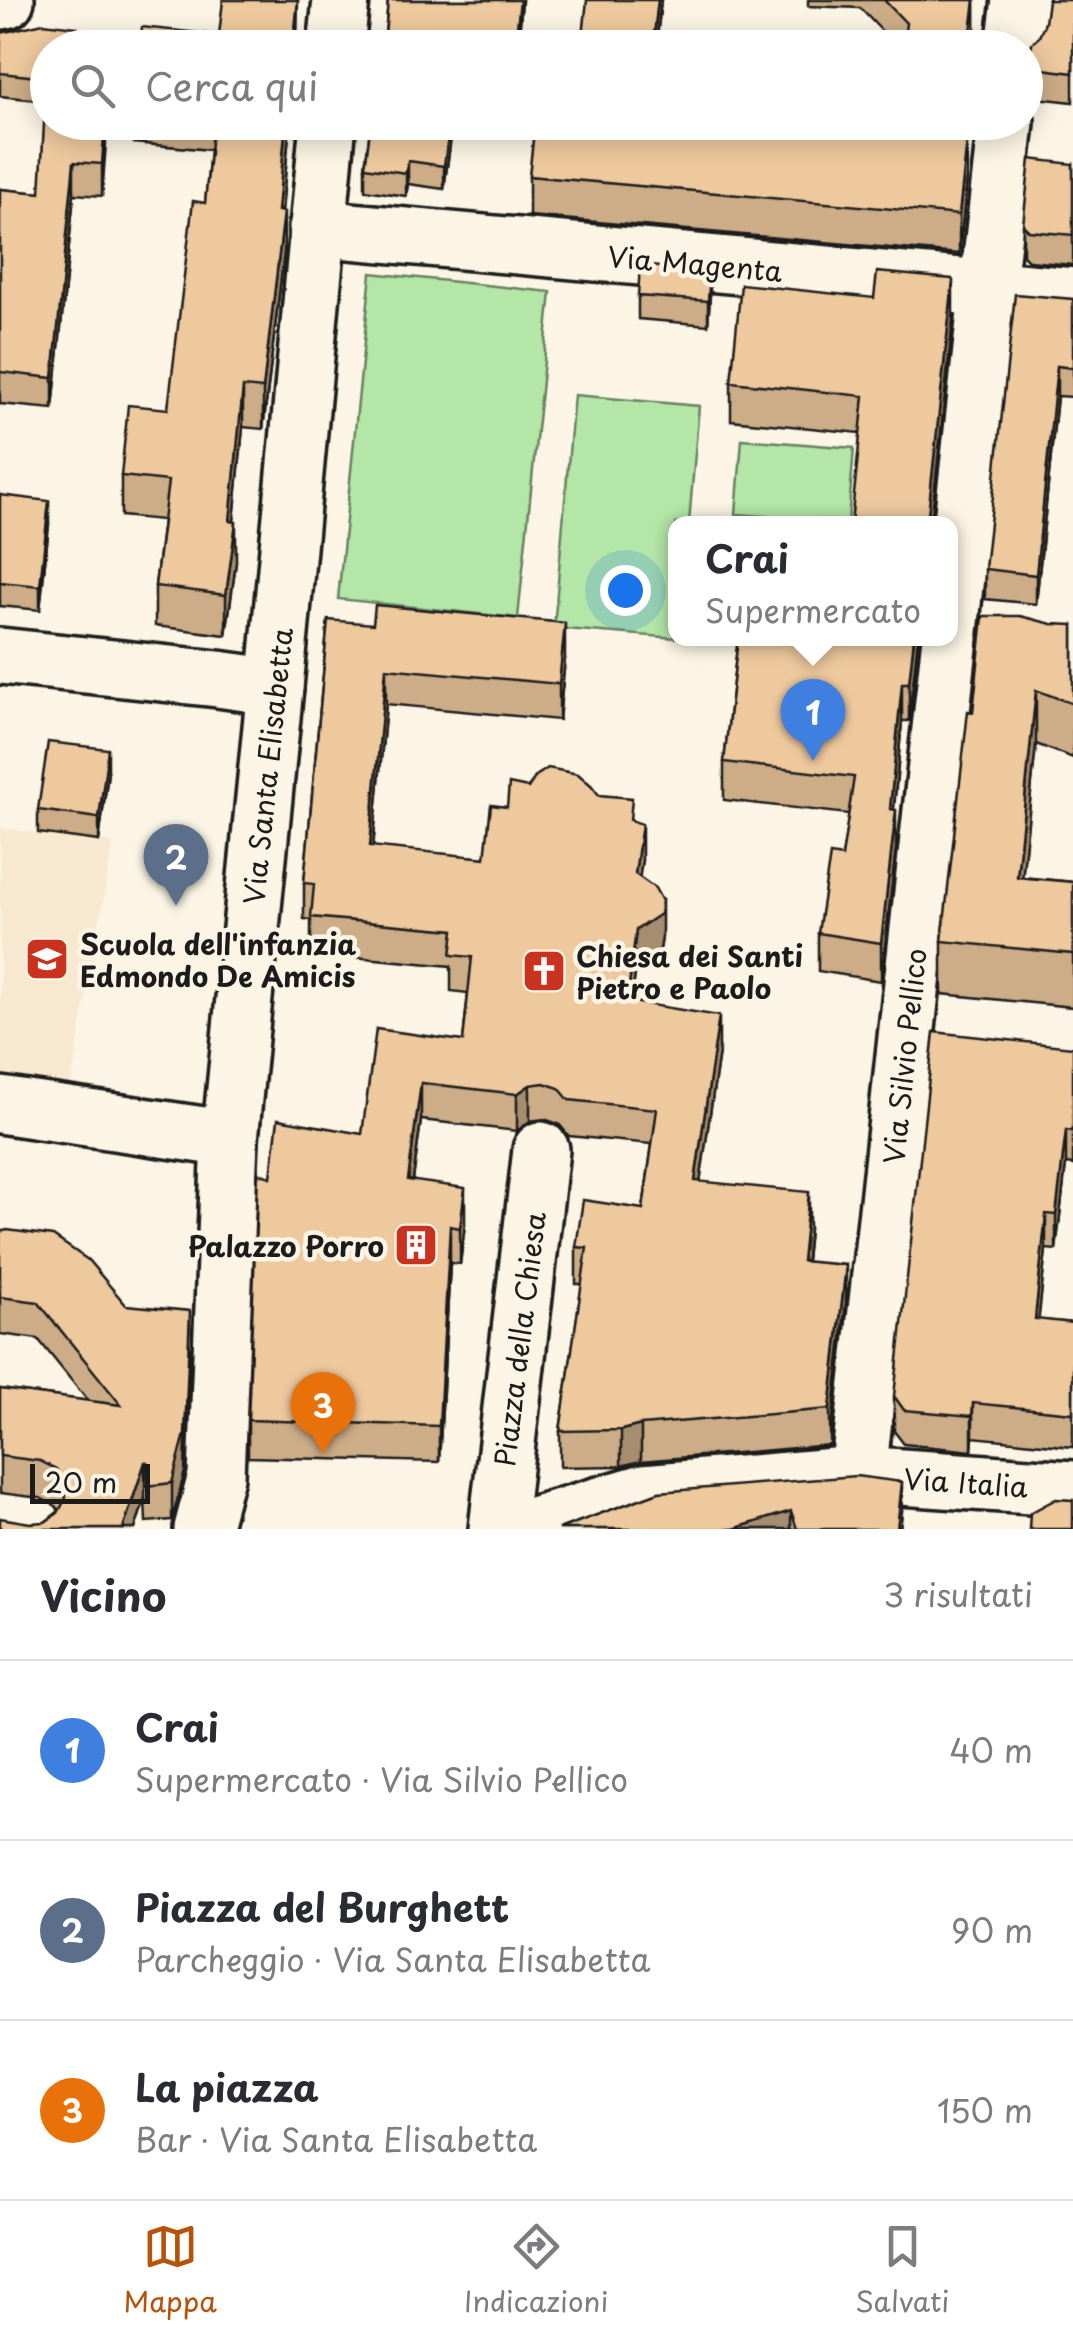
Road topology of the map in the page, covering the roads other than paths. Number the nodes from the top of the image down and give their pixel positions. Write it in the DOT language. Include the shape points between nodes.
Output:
graph roads {
  1 [pos="341,0"];
  2 [pos="1020,0"];
  3 [pos="338,30"];
  4 [pos="1016,30"];
  5 [pos="326,140"];
  6 [pos="1004,140"];
  7 [pos="317,228"];
  8 [pos="988,290"];
  9 [pos="1073,296"];
  10 [pos="958,559"];
  11 [pos="949,646"];
  12 [pos="0,656"];
  13 [pos="275,688"];
  14 [pos="906,1032"];
  15 [pos="961,1038"];
  16 [pos="0,1106"];
  17 [pos="230,1139"];
  18 [pos="542,1150"];
  19 [pos="858,1474"];
  20 [pos="1073,1489"];
  21 [pos="1013,1507"];
  22 [pos="202,1529"];
  23 [pos="496,1529"];
  24 [pos="519,1529"];
  1 -- 3 [label="street"];
  2 -- 4 [label="street"];
  5 -- 7 [label="street, Via Santa Elisabetta"];
  6 -- 8 [label="street"];
  7 -- 8 [label="street, Via Magenta"];
  7 -- 13 [label="street, Via Santa Elisabetta"];
  8 -- 9 [label="street, Via Magenta"];
  8 -- 10 [label="street"];
  11 -- 14 [label="street, Via Silvio Pellico"];
  12 -- 13 [label="street"];
  13 -- 17 [label="street, Via Santa Elisabetta"];
  14 -- 15 [label="street"];
  14 -- 19 [label="street, Via Silvio Pellico"];
  16 -- 17 [label="street"];
  17 -- 22 [label="street, Via Santa Elisabetta" via="216,1476"];
  18 -- 23 [label="street, Piazza della Chiesa"];
  19 -- 21 [label="street, Via Italia"];
  19 -- 24 [label="street, Via Italia" via="644,1492"];
  20 -- 21 [label="street, Via Italia"];
}
